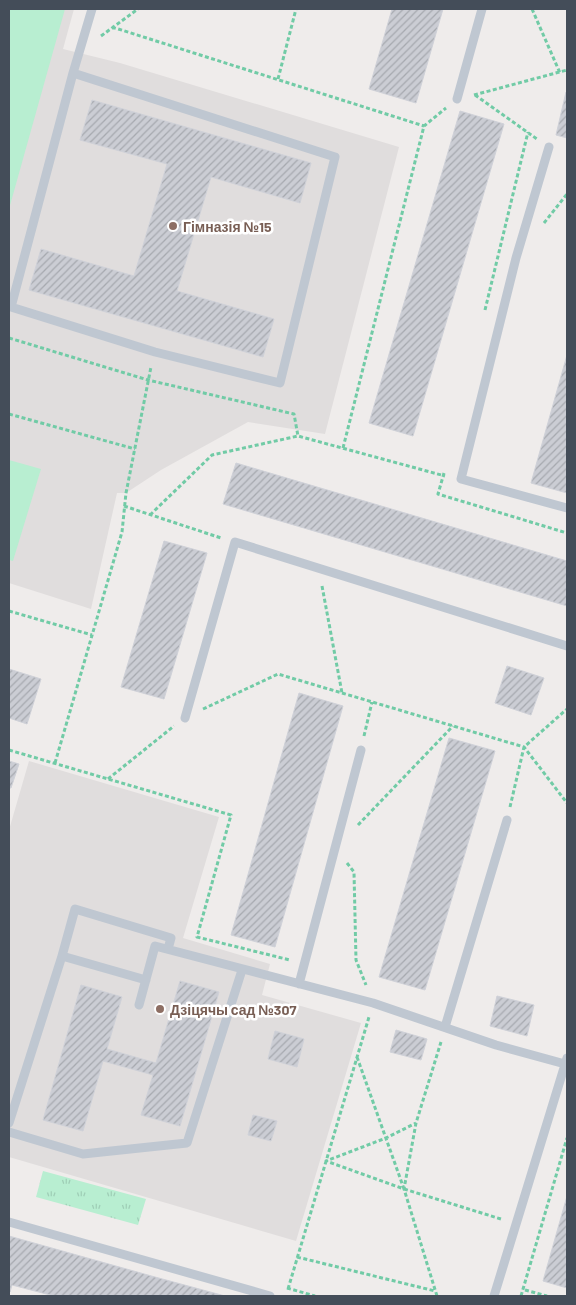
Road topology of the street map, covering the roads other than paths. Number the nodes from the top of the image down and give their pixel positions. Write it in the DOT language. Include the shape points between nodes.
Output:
graph roads {
  1 [pos="92,9"];
  2 [pos="482,9"];
  3 [pos="72,73"];
  4 [pos="457,99"];
  5 [pos="549,147"];
  6 [pos="567,508"];
  7 [pos="567,646"];
  8 [pos="185,718"];
  9 [pos="361,750"];
  10 [pos="507,820"];
  11 [pos="168,950"];
  12 [pos="62,956"];
  13 [pos="242,970"];
  14 [pos="146,980"];
  15 [pos="299,984"];
  16 [pos="139,1005"];
  17 [pos="445,1027"];
  18 [pos="566,1061"];
  19 [pos="9,1124"];
  20 [pos="9,1132"];
  21 [pos="9,1222"];
  22 [pos="270,1296"];
  23 [pos="494,1296"];
  1 -- 3 [label="lane"];
  2 -- 4 [label="lane"];
  3 -- 3 [label="lane" via="11,307 155,352 280,383 335,157"];
  5 -- 6 [label="lane" via="516,258 461,479"];
  7 -- 8 [label="lane" via="235,542"];
  9 -- 15 [label="lane"];
  10 -- 17 [label="lane"];
  11 -- 12 [label="lane" via="171,938 75,909"];
  11 -- 13 [label="lane"];
  11 -- 14 [label="lane" via="155,946"];
  12 -- 14 [label="lane"];
  12 -- 19 [label="lane"];
  13 -- 15 [label="lane"];
  13 -- 20 [label="lane" via="187,1144 83,1154"];
  14 -- 16 [label="lane"];
  15 -- 17 [label="lane" via="373,1003"];
  17 -- 18 [label="lane" via="496,1045"];
  18 -- 23 [label="lane"];
  21 -- 22 [label="lane"];
}
